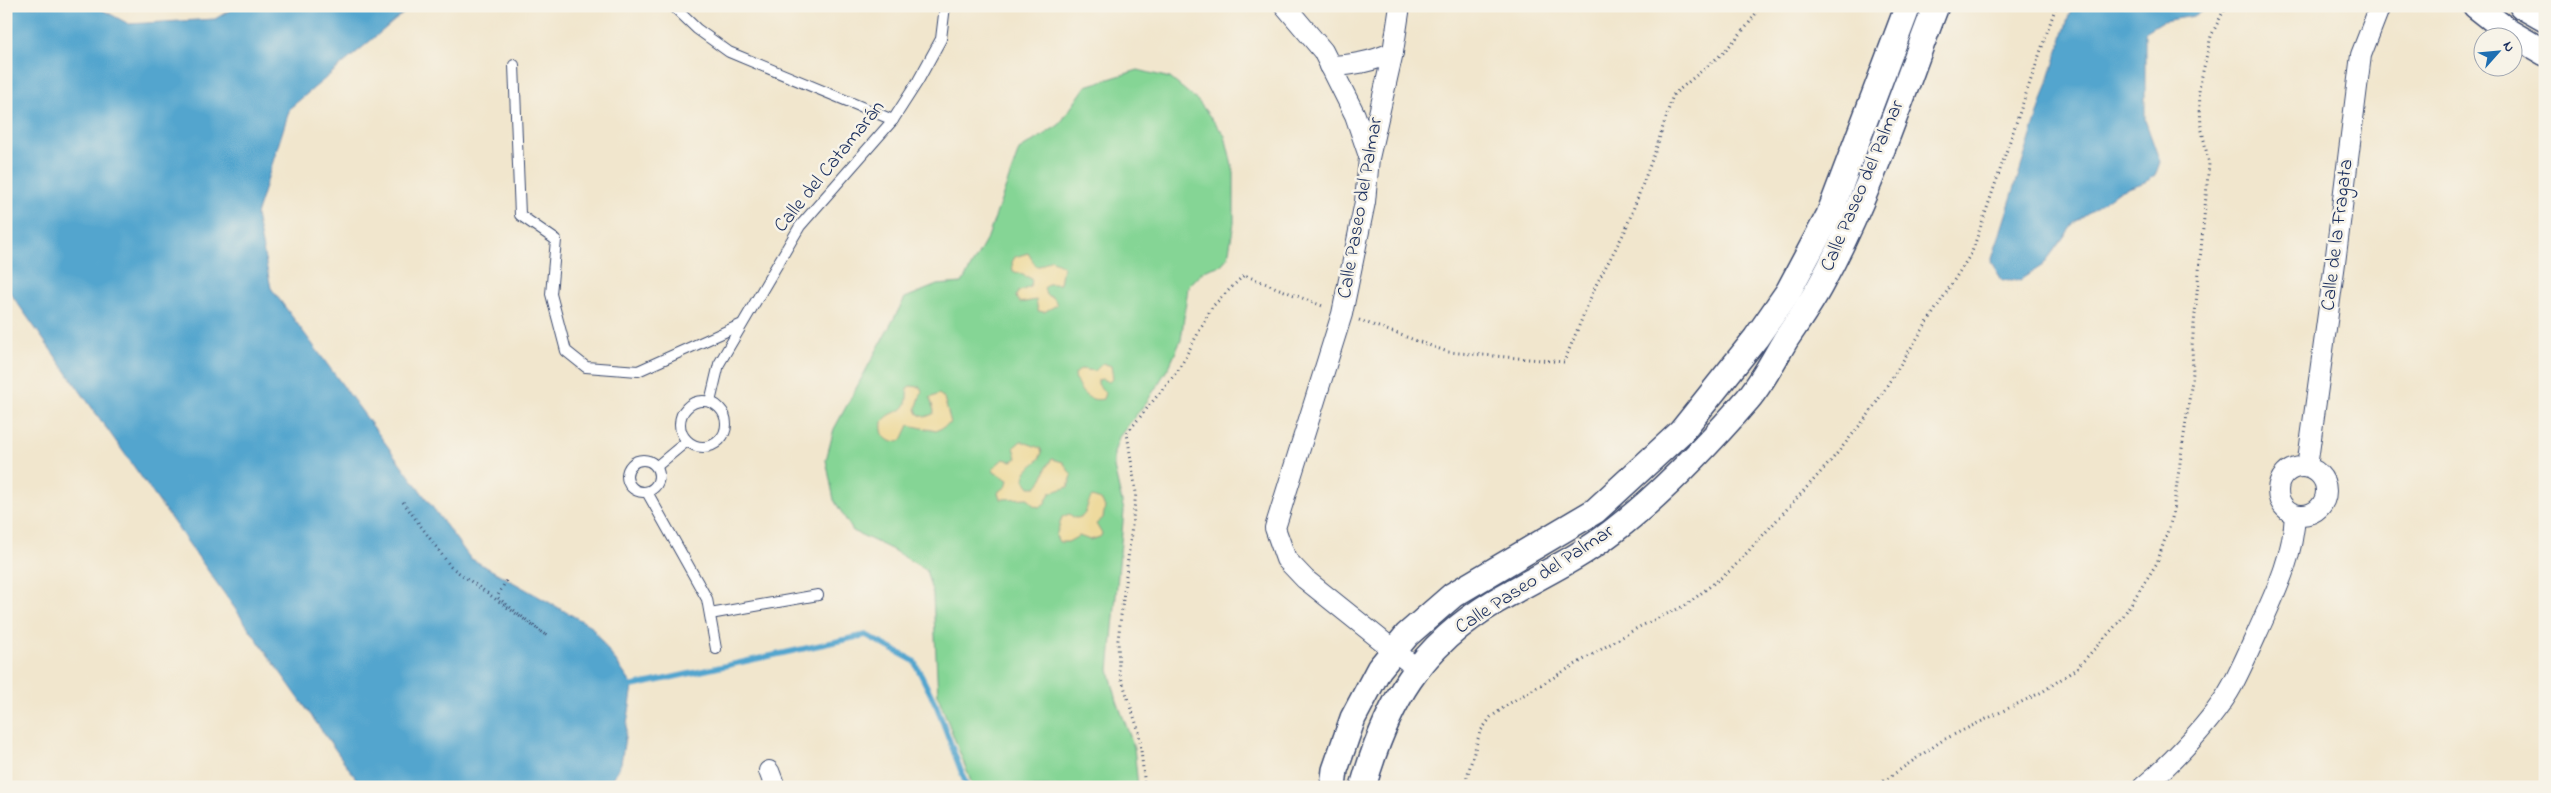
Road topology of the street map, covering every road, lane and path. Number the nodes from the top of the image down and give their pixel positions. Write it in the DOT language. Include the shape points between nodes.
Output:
graph roads {
  1 [pos="673,6"];
  2 [pos="945,6"];
  3 [pos="1285,6"];
  4 [pos="1400,6"];
  5 [pos="1761,6"];
  6 [pos="1908,6"];
  7 [pos="1936,6"];
  8 [pos="2056,6"];
  9 [pos="2226,6"];
  10 [pos="2380,6"];
  11 [pos="2476,6"];
  12 [pos="2522,6"];
  13 [pos="2545,19"];
  14 [pos="1393,52"];
  15 [pos="2545,53"];
  16 [pos="514,65"];
  17 [pos="1330,66"];
  18 [pos="893,120"];
  19 [pos="1369,158"];
  20 [pos="1342,314"];
  21 [pos="740,325"];
  22 [pos="710,402"];
  23 [pos="687,440"];
  24 [pos="657,466"];
  25 [pos="2307,467"];
  26 [pos="648,492"];
  27 [pos="403,502"];
  28 [pos="2295,515"];
  29 [pos="507,579"];
  30 [pos="818,595"];
  31 [pos="710,614"];
  32 [pos="716,649"];
  33 [pos="1393,651"];
  34 [pos="1416,668"];
  35 [pos="1145,787"];
  36 [pos="1333,787"];
  37 [pos="1362,787"];
  38 [pos="1464,787"];
  39 [pos="1875,787"];
  40 [pos="2143,787"];
  1 -- 18 [label="lane" via="729,52"];
  2 -- 18 [label="lane, Calle del Catamarán" via="941,39"];
  3 -- 17 [label="street" via="1323,51"];
  4 -- 14 [label="street, Calle Paseo del Palmar"];
  5 -- 20 [label="path" via="1723,53 1673,95 1625,231 1596,285 1564,362 1448,352"];
  6 -- 33 [label="street, Calle Paseo del Palmar" via="1829,215 1788,292 1737,362 1681,432 1595,511 1453,595"];
  7 -- 34 [label="street, Calle Paseo del Palmar" via="1850,227 1821,286 1751,396 1701,451 1613,531 1572,560 1461,624"];
  8 -- 38 [label="path" via="1972,252 1869,414 1830,462 1731,570 1686,605 1639,627 1491,716 1480,732"];
  9 -- 39 [label="path" via="2211,36 2199,89 2201,126 2209,164 2192,346 2193,374 2172,518 2157,563 2120,621 2076,669 2042,692 1943,740"];
  10 -- 25 [label="street, Calle de la Fragata" via="2361,55"];
  11 -- 15 [label="street" via="2503,28"];
  12 -- 13 [label="street"];
  14 -- 17 [label="street" via="1376,60"];
  14 -- 19 [label="street, Calle Paseo del Palmar"];
  16 -- 21 [label="lane" via="520,215 556,240 551,294 566,351 586,367 638,371"];
  17 -- 19 [label="street" via="1355,115"];
  18 -- 21 [label="lane, Calle del Catamarán" via="800,226"];
  19 -- 20 [label="street, Calle Paseo del Palmar" via="1365,202"];
  20 -- 33 [label="street, Calle Paseo del Palmar" via="1275,528 1286,559 1305,579"];
  20 -- 35 [label="path" via="1244,275 1212,307 1179,369 1127,433 1136,493 1118,640 1119,671 1139,732"];
  21 -- 22 [label="lane, Calle del Catamarán" via="719,364"];
  22 -- 23 [label="lane" via="697,402 685,409 680,422"];
  22 -- 23 [label="lane" via="725,416 723,436 706,447"];
  23 -- 24 [label="lane"];
  24 -- 26 [label="lane" via="658,484"];
  24 -- 26 [label="lane" via="646,460 634,462 629,467 627,480 630,485 635,490"];
  25 -- 28 [label="street" via="2294,468 2284,474 2278,485 2278,498 2284,509"];
  25 -- 28 [label="street" via="2319,473 2326,484 2327,497 2320,509 2309,516"];
  26 -- 31 [label="lane" via="707,599"];
  27 -- 29 [label="path" via="451,567 547,636 496,597"];
  28 -- 40 [label="street" via="2294,537 2285,572 2231,688 2160,774"];
  30 -- 31 [label="lane"];
  31 -- 32 [label="lane"];
  33 -- 34 [label="street, Calle Paseo del Palmar"];
  33 -- 36 [label="street, Calle Paseo del Palmar" via="1379,669 1353,718 1335,770"];
  34 -- 37 [label="street, Calle Paseo del Palmar" via="1388,714 1374,745"];
}
